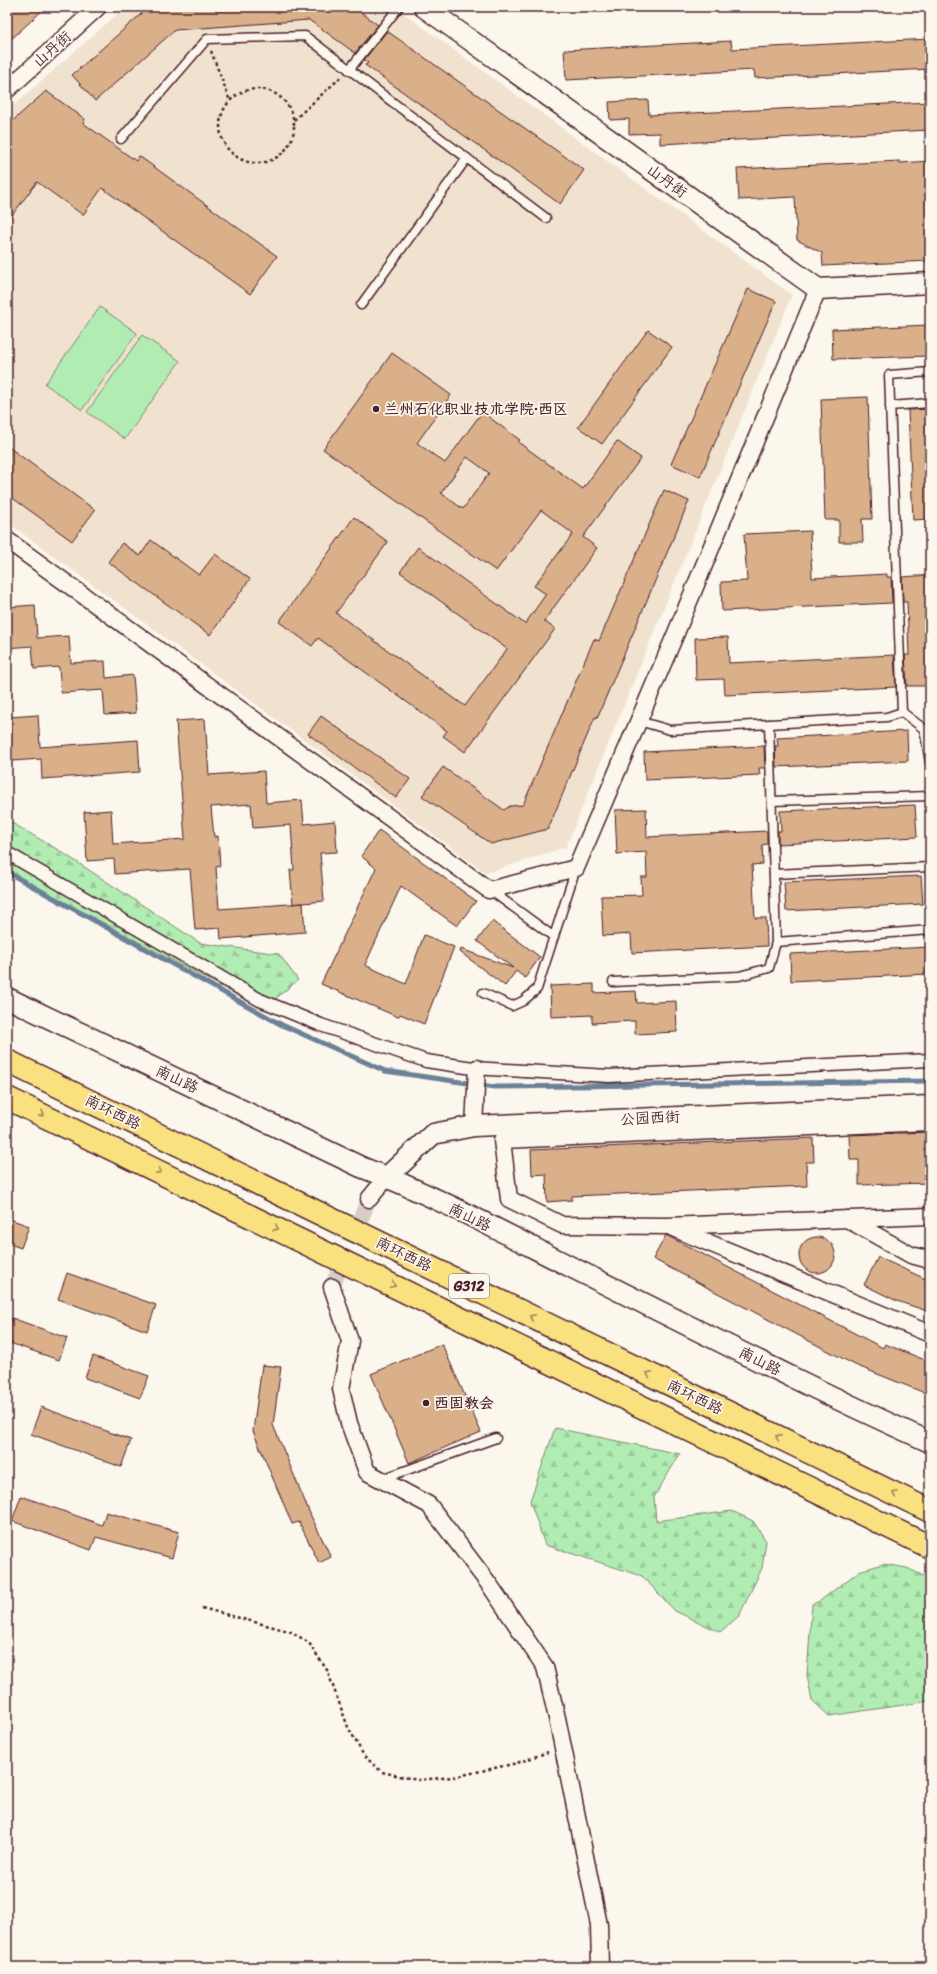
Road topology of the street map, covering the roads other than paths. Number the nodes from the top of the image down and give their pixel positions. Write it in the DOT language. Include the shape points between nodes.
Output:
graph roads {
  1 [pos="98,7"];
  2 [pos="399,7"];
  3 [pos="424,7"];
  4 [pos="349,70"];
  5 [pos="7,90"];
  6 [pos="121,139"];
  7 [pos="467,158"];
  8 [pos="546,218"];
  9 [pos="930,284"];
  10 [pos="818,289"];
  11 [pos="361,305"];
  12 [pos="930,372"];
  13 [pos="930,403"];
  14 [pos="890,406"];
  15 [pos="7,540"];
  16 [pos="902,712"];
  17 [pos="639,721"];
  18 [pos="769,724"];
  19 [pos="930,762"];
  20 [pos="930,796"];
  21 [pos="772,801"];
  22 [pos="7,853"];
  23 [pos="576,868"];
  24 [pos="930,868"];
  25 [pos="774,874"];
  26 [pos="489,890"];
  27 [pos="930,930"];
  28 [pos="554,937"];
  29 [pos="776,942"];
  30 [pos="613,982"];
  31 [pos="483,993"];
  32 [pos="7,998"];
  33 [pos="930,1060"];
  34 [pos="7,1061"];
  35 [pos="477,1073"];
  36 [pos="7,1098"];
  37 [pos="930,1106"];
  38 [pos="475,1117"];
  39 [pos="930,1122"];
  40 [pos="387,1177"];
  41 [pos="369,1199"];
  42 [pos="930,1216"];
  43 [pos="847,1219"];
  44 [pos="667,1226"];
  45 [pos="930,1260"];
  46 [pos="332,1287"];
  47 [pos="930,1334"];
  48 [pos="496,1438"];
  49 [pos="930,1442"];
  50 [pos="381,1479"];
  51 [pos="930,1511"];
  52 [pos="930,1547"];
  53 [pos="600,1967"];
  1 -- 5 [label="street, 山丹街"];
  2 -- 4 [label="lane"];
  3 -- 10 [label="street, 山丹街"];
  4 -- 6 [label="lane" via="306,36 207,39"];
  4 -- 7 [label="lane"];
  7 -- 8 [label="lane"];
  7 -- 11 [label="lane"];
  9 -- 10 [label="street"];
  10 -- 17 [label="street"];
  12 -- 14 [label="lane" via="889,375"];
  13 -- 14 [label="lane"];
  14 -- 16 [label="lane"];
  15 -- 26 [label="street"];
  16 -- 18 [label="lane" via="887,717"];
  16 -- 19 [label="lane" via="924,729"];
  17 -- 18 [label="lane" via="670,730"];
  17 -- 23 [label="street"];
  18 -- 21 [label="lane"];
  20 -- 21 [label="lane"];
  21 -- 25 [label="lane"];
  22 -- 35 [label="street" via="260,1000 321,1025 411,1056"];
  23 -- 26 [label="street"];
  23 -- 28 [label="lane"];
  24 -- 25 [label="lane"];
  25 -- 29 [label="lane"];
  26 -- 28 [label="lane"];
  27 -- 29 [label="lane"];
  28 -- 31 [label="lane" via="536,989 523,1001 512,1006"];
  29 -- 30 [label="lane" via="769,968 739,976"];
  32 -- 40 [label="street, 南山路"];
  33 -- 35 [label="street" via="609,1076"];
  51 -- 34 [label="highway, 南环西路 / G312, one-way"];
  35 -- 38 [label="street"];
  36 -- 52 [label="highway, 南环西路 / G312, one-way"];
  37 -- 38 [label="street, 公园西街"];
  38 -- 40 [label="street, 公园西街" via="433,1134"];
  39 -- 44 [label="street" via="502,1140 509,1199 562,1225"];
  40 -- 41 [label="street"];
  40 -- 49 [label="street, 南山路" via="826,1394"];
  42 -- 43 [label="street"];
  43 -- 44 [label="street"];
  43 -- 45 [label="street" via="911,1255"];
  44 -- 47 [label="street"];
  46 -- 50 [label="street" via="350,1341 341,1389 367,1472"];
  48 -- 50 [label="lane"];
  50 -- 53 [label="street" via="429,1505 489,1584 545,1667 599,1925"];
}
